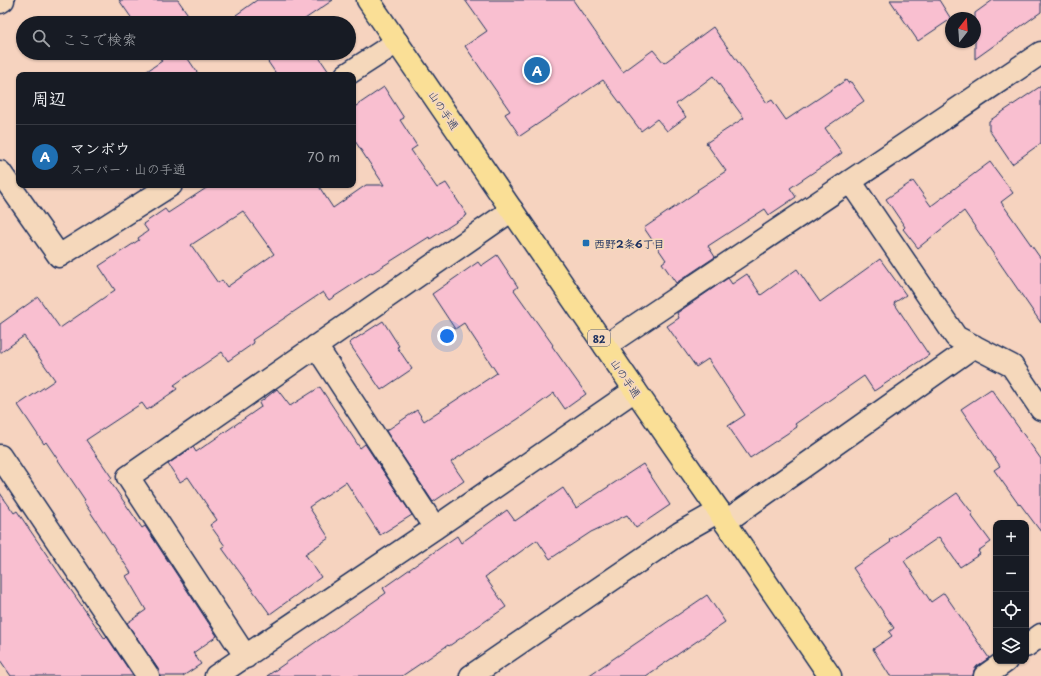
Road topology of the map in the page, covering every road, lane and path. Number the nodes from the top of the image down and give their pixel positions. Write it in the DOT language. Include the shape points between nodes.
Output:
graph roads {
  1 [pos="3,0"];
  2 [pos="368,0"];
  3 [pos="0,2"];
  4 [pos="397,42"];
  5 [pos="1041,53"];
  6 [pos="351,72"];
  7 [pos="0,172"];
  8 [pos="850,181"];
  9 [pos="167,188"];
  10 [pos="512,210"];
  11 [pos="316,346"];
  12 [pos="605,346"];
  13 [pos="974,346"];
  14 [pos="634,390"];
  15 [pos="1041,409"];
  16 [pos="0,456"];
  17 [pos="722,516"];
  18 [pos="435,528"];
  19 [pos="1041,635"];
  20 [pos="1029,644"];
  21 [pos="246,657"];
  22 [pos="1002,664"];
  23 [pos="148,676"];
  24 [pos="216,676"];
  25 [pos="471,676"];
  26 [pos="830,676"];
  27 [pos="985,676"];
  1 -- 3 [label="street"];
  2 -- 4 [label="main road, 山の手通 / 82"];
  4 -- 6 [label="street"];
  4 -- 10 [label="main road, 山の手通 / 82"];
  5 -- 8 [label="street"];
  7 -- 9 [label="street" via="59,256"];
  8 -- 12 [label="street"];
  8 -- 13 [label="street" via="956,337"];
  10 -- 11 [label="street"];
  10 -- 12 [label="main road, 山の手通 / 82"];
  11 -- 18 [label="street"];
  11 -- 21 [label="street" via="128,476"];
  12 -- 14 [label="main road, 山の手通 / 82"];
  13 -- 15 [label="street" via="1012,366"];
  13 -- 17 [label="street"];
  14 -- 17 [label="main road, 山の手通 / 82"];
  14 -- 18 [label="street"];
  16 -- 23 [label="street"];
  17 -- 25 [label="street" via="680,534"];
  17 -- 26 [label="main road, 山の手通 / 82"];
  18 -- 21 [label="street"];
  19 -- 20 [label="street"];
  21 -- 24 [label="street"];
  22 -- 27 [label="street"];
}
